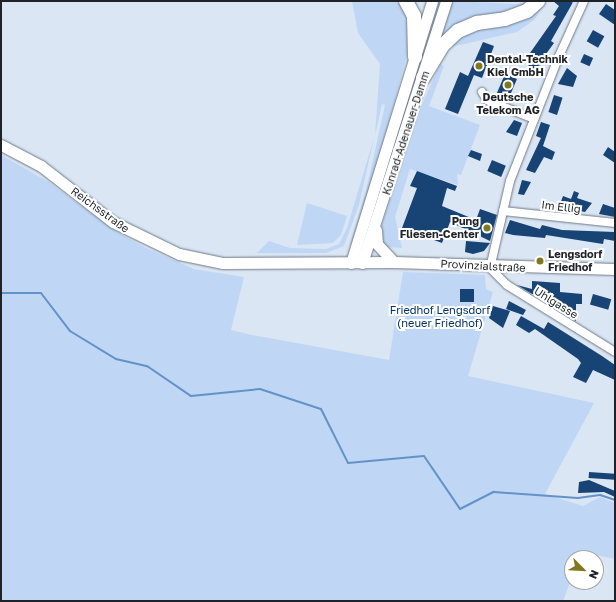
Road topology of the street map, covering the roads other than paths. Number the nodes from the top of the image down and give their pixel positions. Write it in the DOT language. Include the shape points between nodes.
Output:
graph roads {
  1 [pos="406,1"];
  2 [pos="432,1"];
  3 [pos="446,1"];
  4 [pos="538,1"];
  5 [pos="584,1"];
  6 [pos="415,57"];
  7 [pos="423,78"];
  8 [pos="482,92"];
  9 [pos="534,119"];
  10 [pos="1,145"];
  11 [pos="503,211"];
  12 [pos="615,223"];
  13 [pos="376,227"];
  14 [pos="394,262"];
  15 [pos="351,263"];
  16 [pos="362,263"];
  17 [pos="490,268"];
  18 [pos="615,269"];
  19 [pos="615,352"];
  1 -- 6 [label="highway" via="414,16"];
  2 -- 6 [label="main road, Konrad-Adenauer-Damm"];
  3 -- 7 [label="main road, Konrad-Adenauer-Damm"];
  4 -- 7 [label="highway" via="513,16 458,31 443,45"];
  5 -- 9 [label="street"];
  6 -- 15 [label="main road, Konrad-Adenauer-Damm"];
  7 -- 13 [label="main road, Konrad-Adenauer-Damm"];
  8 -- 9 [label="street" via="487,100"];
  9 -- 11 [label="street" via="510,181"];
  10 -- 15 [label="main road, Reichsstraße" via="41,166 113,222 179,254 223,263"];
  11 -- 12 [label="street, Im Ellig"];
  11 -- 17 [label="street"];
  13 -- 14 [label="main road" via="377,244"];
  13 -- 16 [label="main road, Konrad-Adenauer-Damm"];
  14 -- 16 [label="main road, Provinzialstraße"];
  14 -- 17 [label="main road, Provinzialstraße"];
  15 -- 16 [label="main road, Provinzialstraße"];
  17 -- 18 [label="main road, Provinzialstraße"];
  17 -- 19 [label="street, Uhlgasse" via="507,286"];
}
